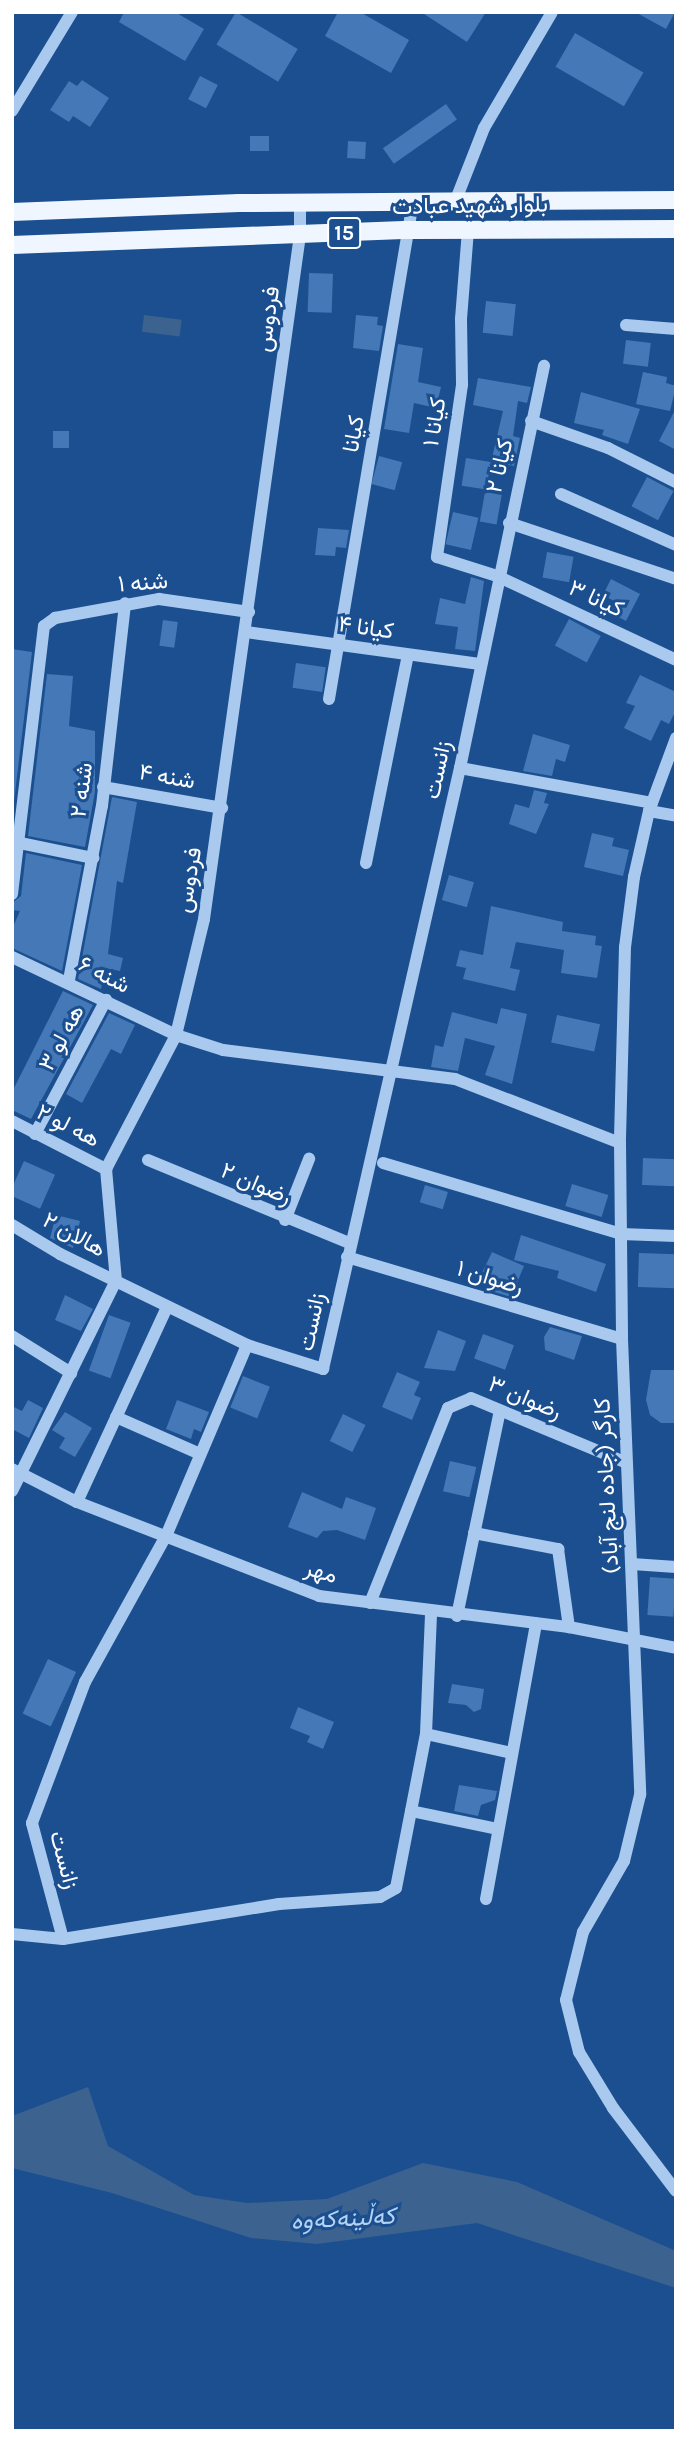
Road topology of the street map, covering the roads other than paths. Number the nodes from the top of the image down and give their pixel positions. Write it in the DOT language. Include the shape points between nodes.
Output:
graph roads {
  1 [pos="72,12"];
  2 [pos="552,12"];
  3 [pos="12,111"];
  4 [pos="676,200"];
  5 [pos="413,202"];
  6 [pos="455,202"];
  7 [pos="300,203"];
  8 [pos="12,212"];
  9 [pos="676,229"];
  10 [pos="410,230"];
  11 [pos="468,230"];
  12 [pos="300,235"];
  13 [pos="12,245"];
  14 [pos="626,325"];
  15 [pos="676,329"];
  16 [pos="544,366"];
  17 [pos="531,421"];
  18 [pos="676,482"];
  19 [pos="561,494"];
  20 [pos="509,523"];
  21 [pos="676,545"];
  22 [pos="497,576"];
  23 [pos="676,579"];
  24 [pos="125,603"];
  25 [pos="249,612"];
  26 [pos="246,632"];
  27 [pos="339,645"];
  28 [pos="408,655"];
  29 [pos="676,660"];
  30 [pos="480,664"];
  31 [pos="329,699"];
  32 [pos="676,738"];
  33 [pos="460,768"];
  34 [pos="103,787"];
  35 [pos="651,807"];
  36 [pos="222,808"];
  37 [pos="676,816"];
  38 [pos="20,843"];
  39 [pos="93,858"];
  40 [pos="366,863"];
  41 [pos="12,894"];
  42 [pos="12,957"];
  43 [pos="69,981"];
  44 [pos="106,1000"];
  45 [pos="176,1035"];
  46 [pos="393,1069"];
  47 [pos="12,1121"];
  48 [pos="35,1134"];
  49 [pos="620,1143"];
  50 [pos="309,1159"];
  51 [pos="148,1160"];
  52 [pos="383,1163"];
  53 [pos="106,1169"];
  54 [pos="285,1220"];
  55 [pos="14,1230"];
  56 [pos="621,1234"];
  57 [pos="676,1236"];
  58 [pos="349,1243"];
  59 [pos="347,1258"];
  60 [pos="116,1281"];
  61 [pos="167,1307"];
  62 [pos="12,1336"];
  63 [pos="622,1339"];
  64 [pos="247,1345"];
  65 [pos="71,1373"];
  66 [pos="500,1410"];
  67 [pos="116,1417"];
  68 [pos="198,1453"];
  69 [pos="625,1462"];
  70 [pos="17,1472"];
  71 [pos="12,1491"];
  72 [pos="76,1502"];
  73 [pos="474,1533"];
  74 [pos="166,1536"];
  75 [pos="632,1564"];
  76 [pos="676,1567"];
  77 [pos="369,1604"];
  78 [pos="431,1613"];
  79 [pos="457,1616"];
  80 [pos="536,1623"];
  81 [pos="569,1627"];
  82 [pos="637,1643"];
  83 [pos="676,1648"];
  84 [pos="426,1734"];
  85 [pos="512,1754"];
  86 [pos="411,1811"];
  87 [pos="496,1829"];
  88 [pos="486,1899"];
  89 [pos="12,1934"];
  90 [pos="63,1939"];
  91 [pos="676,2192"];
  1 -- 3 [label="street"];
  2 -- 6 [label="street" via="484,128"];
  4 -- 6 [label="main road, بلوار شهید عبادت / 15"];
  5 -- 6 [label="main road, بلوار شهید عبادت / 15"];
  5 -- 7 [label="main road, بلوار شهید عبادت / 15"];
  5 -- 10 [label="street, کیانا"];
  7 -- 8 [label="main road, بلوار شهید عبادت / 15"];
  7 -- 12 [label="street, فردوس"];
  9 -- 11 [label="main road, بلوار شهید عبادت / 15"];
  10 -- 11 [label="main road, بلوار شهید عبادت / 15"];
  10 -- 12 [label="main road, بلوار شهید عبادت / 15"];
  10 -- 27 [label="street, کیانا"];
  11 -- 22 [label="street, کیانا ۱" via="461,319 462,385 437,557"];
  12 -- 13 [label="main road, بلوار شهید عبادت / 15"];
  12 -- 25 [label="street, فردوس"];
  14 -- 15 [label="street"];
  16 -- 17 [label="street, کیانا ۲"];
  17 -- 18 [label="street" via="608,448"];
  17 -- 20 [label="street, کیانا ۲"];
  19 -- 21 [label="street"];
  20 -- 22 [label="street, کیانا ۲"];
  20 -- 23 [label="street"];
  22 -- 29 [label="street, کیانا ۳"];
  22 -- 30 [label="street, زانست"];
  24 -- 25 [label="street, شنه ۱" via="159,599"];
  24 -- 34 [label="street, شنه ۲"];
  24 -- 38 [label="street, شنه ۱" via="55,618 44,626"];
  25 -- 26 [label="street, فردوس"];
  26 -- 27 [label="street, کیانا ۴"];
  26 -- 36 [label="street, فردوس"];
  27 -- 28 [label="street, کیانا ۴"];
  27 -- 31 [label="street, کیانا"];
  28 -- 30 [label="street, کیانا ۴"];
  28 -- 40 [label="street"];
  30 -- 33 [label="street, زانست"];
  32 -- 35 [label="street, کارگر (جاده لنج آباد)"];
  33 -- 35 [label="street"];
  33 -- 46 [label="street, زانست"];
  34 -- 36 [label="street, شنه ۴"];
  34 -- 39 [label="street, شنه ۲"];
  35 -- 37 [label="street"];
  35 -- 49 [label="street, کارگر (جاده لنج آباد)" via="634,877 625,947"];
  36 -- 45 [label="street, فردوس" via="204,919"];
  38 -- 39 [label="street"];
  38 -- 41 [label="street"];
  39 -- 43 [label="street, شنه ۲"];
  42 -- 43 [label="street, شنه ۶"];
  43 -- 44 [label="street, شنه ۶"];
  44 -- 45 [label="street, شنه ۶"];
  44 -- 48 [label="street, هه لو ۳"];
  45 -- 46 [label="street" via="223,1049"];
  45 -- 53 [label="street, فردوس"];
  46 -- 49 [label="street" via="454,1079"];
  46 -- 58 [label="street, زانست"];
  47 -- 48 [label="street, هه لو ۲"];
  48 -- 53 [label="street, هه لو ۲"];
  49 -- 56 [label="street, کارگر (جاده لنج آباد)"];
  50 -- 54 [label="street"];
  51 -- 54 [label="street, رضوان ۲"];
  52 -- 56 [label="street"];
  53 -- 60 [label="street"];
  54 -- 58 [label="street, رضوان ۲"];
  55 -- 60 [label="street, هالان ۲"];
  56 -- 57 [label="street"];
  56 -- 63 [label="street, کارگر (جاده لنج آباد)"];
  58 -- 59 [label="street, زانست"];
  59 -- 63 [label="street, رضوان ۱"];
  59 -- 64 [label="street, زانست" via="323,1369"];
  60 -- 61 [label="street"];
  60 -- 65 [label="street"];
  61 -- 64 [label="street"];
  61 -- 67 [label="street"];
  62 -- 65 [label="street"];
  63 -- 69 [label="street, کارگر (جاده لنج آباد)"];
  64 -- 68 [label="street, زانست"];
  65 -- 70 [label="street"];
  66 -- 69 [label="street, رضوان ۳"];
  66 -- 73 [label="street"];
  66 -- 77 [label="street, رضوان ۳" via="471,1398 448,1408"];
  67 -- 68 [label="street"];
  67 -- 72 [label="street"];
  68 -- 74 [label="street, زانست"];
  69 -- 75 [label="street, کارگر (جاده لنج آباد)"];
  70 -- 71 [label="street"];
  70 -- 72 [label="street, مهر"];
  72 -- 74 [label="street, مهر"];
  73 -- 79 [label="street"];
  73 -- 81 [label="street" via="558,1549"];
  74 -- 77 [label="street, مهر" via="319,1596"];
  74 -- 90 [label="street, زانست" via="85,1682 32,1823"];
  75 -- 76 [label="street"];
  75 -- 82 [label="street, کارگر (جاده لنج آباد)"];
  77 -- 78 [label="street, مهر"];
  78 -- 79 [label="street, مهر"];
  78 -- 84 [label="street"];
  79 -- 80 [label="street, مهر"];
  80 -- 81 [label="street, مهر"];
  80 -- 85 [label="street"];
  81 -- 82 [label="street, مهر"];
  82 -- 83 [label="street, مهر"];
  82 -- 91 [label="street, کارگر (جاده لنج آباد)" via="640,1794 624,1861 583,1932 566,2000 579,2052 613,2108"];
  84 -- 85 [label="street"];
  84 -- 86 [label="street"];
  85 -- 87 [label="street"];
  86 -- 87 [label="street"];
  86 -- 90 [label="street" via="396,1888 380,1897 279,1904"];
  87 -- 88 [label="street"];
  89 -- 90 [label="street"];
}
